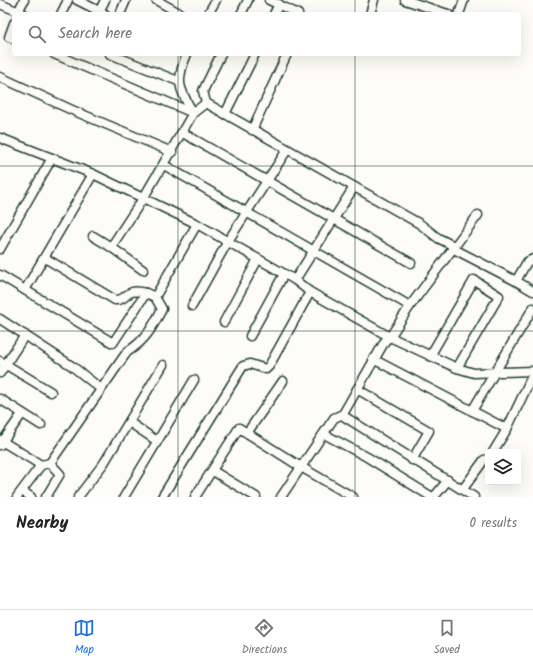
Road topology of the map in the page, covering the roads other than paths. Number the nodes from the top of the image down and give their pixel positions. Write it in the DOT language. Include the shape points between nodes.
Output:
graph roads {
  1 [pos="24,0"];
  2 [pos="68,0"];
  3 [pos="77,0"];
  4 [pos="105,0"];
  5 [pos="126,0"];
  6 [pos="156,0"];
  7 [pos="216,0"];
  8 [pos="248,0"];
  9 [pos="269,0"];
  10 [pos="374,0"];
  11 [pos="405,0"];
  12 [pos="464,0"];
  13 [pos="422,3"];
  14 [pos="0,4"];
  15 [pos="278,4"];
  16 [pos="18,12"];
  17 [pos="20,12"];
  18 [pos="62,12"];
  19 [pos="99,12"];
  20 [pos="101,12"];
  21 [pos="121,12"];
  22 [pos="177,12"];
  23 [pos="209,12"];
  24 [pos="242,12"];
  25 [pos="275,12"];
  26 [pos="294,12"];
  27 [pos="371,12"];
  28 [pos="443,12"];
  29 [pos="460,12"];
  30 [pos="12,29"];
  31 [pos="12,38"];
  32 [pos="59,56"];
  33 [pos="115,56"];
  34 [pos="185,56"];
  35 [pos="220,56"];
  36 [pos="254,56"];
  37 [pos="286,56"];
  38 [pos="0,77"];
  39 [pos="178,81"];
  40 [pos="206,103"];
  41 [pos="193,113"];
  42 [pos="225,114"];
  43 [pos="252,130"];
  44 [pos="183,133"];
  45 [pos="0,138"];
  46 [pos="287,150"];
  47 [pos="172,152"];
  48 [pos="52,158"];
  49 [pos="164,165"];
  50 [pos="93,174"];
  51 [pos="268,180"];
  52 [pos="354,187"];
  53 [pos="144,198"];
  54 [pos="246,212"];
  55 [pos="478,215"];
  56 [pos="334,218"];
  57 [pos="197,224"];
  58 [pos="93,236"];
  59 [pos="228,241"];
  60 [pos="111,247"];
  61 [pos="453,247"];
  62 [pos="0,249"];
  63 [pos="315,251"];
  64 [pos="45,258"];
  65 [pos="258,259"];
  66 [pos="533,259"];
  67 [pos="411,263"];
  68 [pos="143,270"];
  69 [pos="284,274"];
  70 [pos="0,275"];
  71 [pos="295,280"];
  72 [pos="516,281"];
  73 [pos="25,290"];
  74 [pos="310,292"];
  75 [pos="533,292"];
  76 [pos="146,293"];
  77 [pos="155,297"];
  78 [pos="192,306"];
  79 [pos="410,306"];
  80 [pos="533,308"];
  81 [pos="0,319"];
  82 [pos="224,322"];
  83 [pos="25,335"];
  84 [pos="250,336"];
  85 [pos="390,337"];
  86 [pos="430,356"];
  87 [pos="373,360"];
  88 [pos="3,363"];
  89 [pos="163,365"];
  90 [pos="457,368"];
  91 [pos="533,372"];
  92 [pos="0,373"];
  93 [pos="494,374"];
  94 [pos="194,380"];
  95 [pos="283,381"];
  96 [pos="100,389"];
  97 [pos="357,389"];
  98 [pos="51,392"];
  99 [pos="0,400"];
  100 [pos="472,411"];
  101 [pos="22,414"];
  102 [pos="343,414"];
  103 [pos="129,422"];
  104 [pos="41,425"];
  105 [pos="507,429"];
  106 [pos="247,433"];
  107 [pos="324,434"];
  108 [pos="157,441"];
  109 [pos="1,442"];
  110 [pos="495,449"];
  111 [pos="412,460"];
  112 [pos="485,460"];
  113 [pos="45,464"];
  114 [pos="301,467"];
  115 [pos="213,471"];
  116 [pos="448,480"];
  117 [pos="463,490"];
  118 [pos="20,494"];
  119 [pos="31,497"];
  120 [pos="46,497"];
  121 [pos="78,497"];
  122 [pos="124,497"];
  123 [pos="162,497"];
  124 [pos="195,497"];
  125 [pos="256,497"];
  126 [pos="281,497"];
  127 [pos="353,497"];
  128 [pos="433,497"];
  129 [pos="474,497"];
  1 -- 17 [label="street"];
  2 -- 18 [label="street"];
  3 -- 19 [label="street"];
  4 -- 20 [label="street"];
  5 -- 21 [label="street"];
  6 -- 22 [label="street"];
  7 -- 23 [label="street"];
  8 -- 24 [label="street"];
  9 -- 15 [label="street"];
  10 -- 27 [label="street"];
  11 -- 13 [label="street"];
  12 -- 29 [label="street"];
  13 -- 28 [label="street"];
  14 -- 16 [label="street"];
  15 -- 25 [label="street"];
  15 -- 26 [label="street"];
  30 -- 31 [label="street" via="9,37"];
  32 -- 41 [label="street"];
  33 -- 39 [label="street"];
  34 -- 39 [label="street"];
  35 -- 40 [label="street" via="203,91"];
  36 -- 42 [label="street"];
  37 -- 43 [label="street"];
  38 -- 47 [label="street"];
  39 -- 41 [label="street"];
  40 -- 41 [label="street"];
  40 -- 42 [label="street"];
  41 -- 44 [label="street"];
  42 -- 43 [label="street"];
  43 -- 46 [label="street"];
  44 -- 47 [label="street"];
  44 -- 51 [label="street"];
  45 -- 48 [label="street"];
  46 -- 51 [label="street"];
  46 -- 52 [label="street"];
  47 -- 49 [label="street"];
  48 -- 50 [label="street"];
  48 -- 62 [label="street"];
  49 -- 53 [label="street"];
  49 -- 54 [label="street"];
  50 -- 53 [label="street"];
  50 -- 64 [label="street"];
  51 -- 54 [label="street"];
  51 -- 56 [label="street"];
  52 -- 56 [label="street"];
  52 -- 61 [label="street" via="420,224"];
  53 -- 57 [label="street"];
  53 -- 60 [label="street"];
  54 -- 59 [label="street"];
  54 -- 63 [label="street"];
  55 -- 61 [label="street"];
  56 -- 63 [label="street"];
  56 -- 67 [label="street"];
  57 -- 59 [label="street"];
  57 -- 77 [label="street"];
  58 -- 60 [label="street"];
  59 -- 65 [label="street"];
  59 -- 78 [label="street"];
  60 -- 68 [label="street"];
  61 -- 72 [label="street"];
  61 -- 79 [label="street"];
  63 -- 71 [label="street"];
  63 -- 79 [label="street"];
  64 -- 73 [label="street"];
  64 -- 76 [label="street" via="115,300 136,290"];
  65 -- 69 [label="street"];
  65 -- 82 [label="street"];
  66 -- 72 [label="street" via="527,262"];
  69 -- 71 [label="street"];
  69 -- 84 [label="street"];
  70 -- 73 [label="street"];
  71 -- 74 [label="street"];
  72 -- 75 [label="street"];
  73 -- 76 [label="street" via="113,343"];
  74 -- 85 [label="street"];
  74 -- 123 [label="street" via="269,366 266,369 250,364 243,366"];
  76 -- 77 [label="street"];
  77 -- 96 [label="street" via="162,309 154,323 141,343 127,352"];
  79 -- 85 [label="street"];
  80 -- 93 [label="street"];
  81 -- 83 [label="street"];
  83 -- 88 [label="street"];
  83 -- 96 [label="street" via="72,366"];
  85 -- 86 [label="street"];
  85 -- 87 [label="street"];
  86 -- 90 [label="street"];
  86 -- 90 [label="street" via="474,280 499,296"];
  87 -- 97 [label="street"];
  87 -- 100 [label="street"];
  88 -- 92 [label="street"];
  88 -- 98 [label="street"];
  89 -- 103 [label="street"];
  90 -- 93 [label="street" via="474,373"];
  91 -- 93 [label="street"];
  91 -- 105 [label="street"];
  93 -- 100 [label="street"];
  94 -- 108 [label="street"];
  95 -- 106 [label="street"];
  96 -- 113 [label="street"];
  97 -- 102 [label="street"];
  97 -- 111 [label="street" via="429,431"];
  99 -- 101 [label="street"];
  100 -- 105 [label="street"];
  101 -- 104 [label="street"];
  101 -- 109 [label="street"];
  102 -- 107 [label="street" via="334,418"];
  102 -- 111 [label="street"];
  103 -- 108 [label="street"];
  103 -- 121 [label="street"];
  105 -- 110 [label="street"];
  106 -- 114 [label="street"];
  106 -- 115 [label="street" via="239,428"];
  107 -- 114 [label="street"];
  107 -- 128 [label="street"];
  108 -- 122 [label="street"];
  109 -- 113 [label="street"];
  111 -- 116 [label="street"];
  112 -- 117 [label="street"];
  113 -- 118 [label="street"];
  113 -- 120 [label="street" via="60,474"];
  114 -- 126 [label="street"];
  114 -- 127 [label="street"];
  115 -- 124 [label="street"];
  115 -- 125 [label="street"];
  116 -- 117 [label="street"];
  116 -- 128 [label="street"];
  117 -- 129 [label="street"];
  118 -- 119 [label="street"];
}
